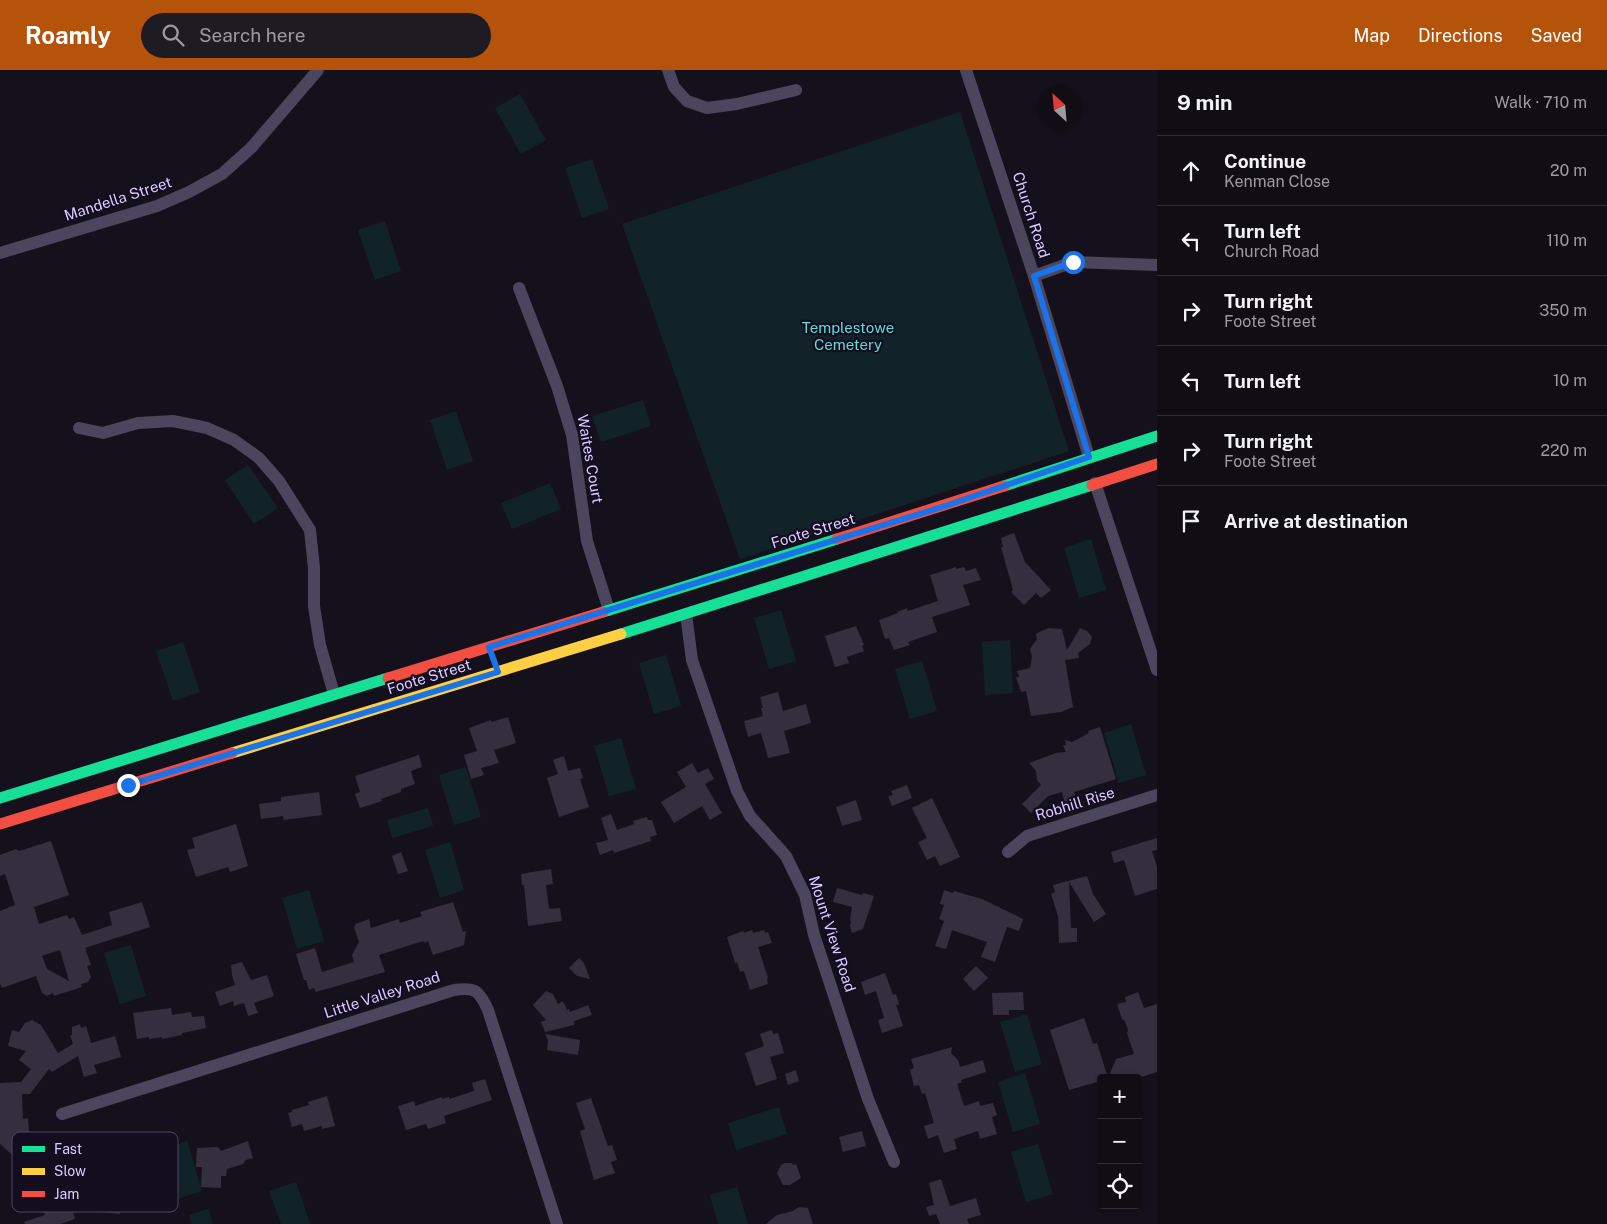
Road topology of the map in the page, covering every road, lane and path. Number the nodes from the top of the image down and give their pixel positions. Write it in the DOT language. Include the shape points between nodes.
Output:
graph roads {
  1 [pos="318,70"];
  2 [pos="668,70"];
  3 [pos="966,70"];
  4 [pos="796,90"];
  5 [pos="0,253"];
  6 [pos="1157,265"];
  7 [pos="1034,276"];
  8 [pos="519,288"];
  9 [pos="79,428"];
  10 [pos="1157,436"];
  11 [pos="1141,456"];
  12 [pos="1089,457"];
  13 [pos="1157,458"];
  14 [pos="1157,464"];
  15 [pos="1105,465"];
  16 [pos="1095,483"];
  17 [pos="609,610"];
  18 [pos="686,614"];
  19 [pos="494,659"];
  20 [pos="1157,670"];
  21 [pos="334,694"];
  22 [pos="1157,795"];
  23 [pos="0,798"];
  24 [pos="0,824"];
  25 [pos="1008,852"];
  26 [pos="62,1114"];
  27 [pos="894,1162"];
  28 [pos="557,1224"];
  1 -- 5 [label="street, Mandella Street" via="252,148 222,174 157,206"];
  2 -- 4 [label="street" via="674,87 687,102 707,108"];
  3 -- 7 [label="street, Church Road"];
  6 -- 7 [label="street" via="1073,262"];
  7 -- 12 [label="street, Church Road"];
  8 -- 17 [label="street, Waites Court" via="557,386 572,435 587,541"];
  9 -- 21 [label="street" via="103,433 138,423 173,421 207,428 234,440 259,458 279,481 310,530 314,606 320,644"];
  10 -- 12 [label="main road, Foote Street"];
  11 -- 13 [label="main road"];
  12 -- 15 [label="main road" via="1096,468"];
  12 -- 17 [label="main road, Foote Street" via="942,507"];
  14 -- 16 [label="main road, Foote Street"];
  16 -- 18 [label="main road, Foote Street"];
  16 -- 20 [label="street"];
  17 -- 19 [label="main road, Foote Street"];
  18 -- 19 [label="main road, Foote Street"];
  18 -- 27 [label="street, Mount View Road" via="692,660 737,791 750,816 786,856 805,895 814,935 868,1099"];
  19 -- 21 [label="main road, Foote Street"];
  19 -- 24 [label="main road, Foote Street"];
  21 -- 23 [label="main road, Foote Street"];
  22 -- 25 [label="street, Robhill Rise" via="1027,836"];
  26 -- 28 [label="street, Little Valley Road" via="454,990 476,990 488,1010"];
}
